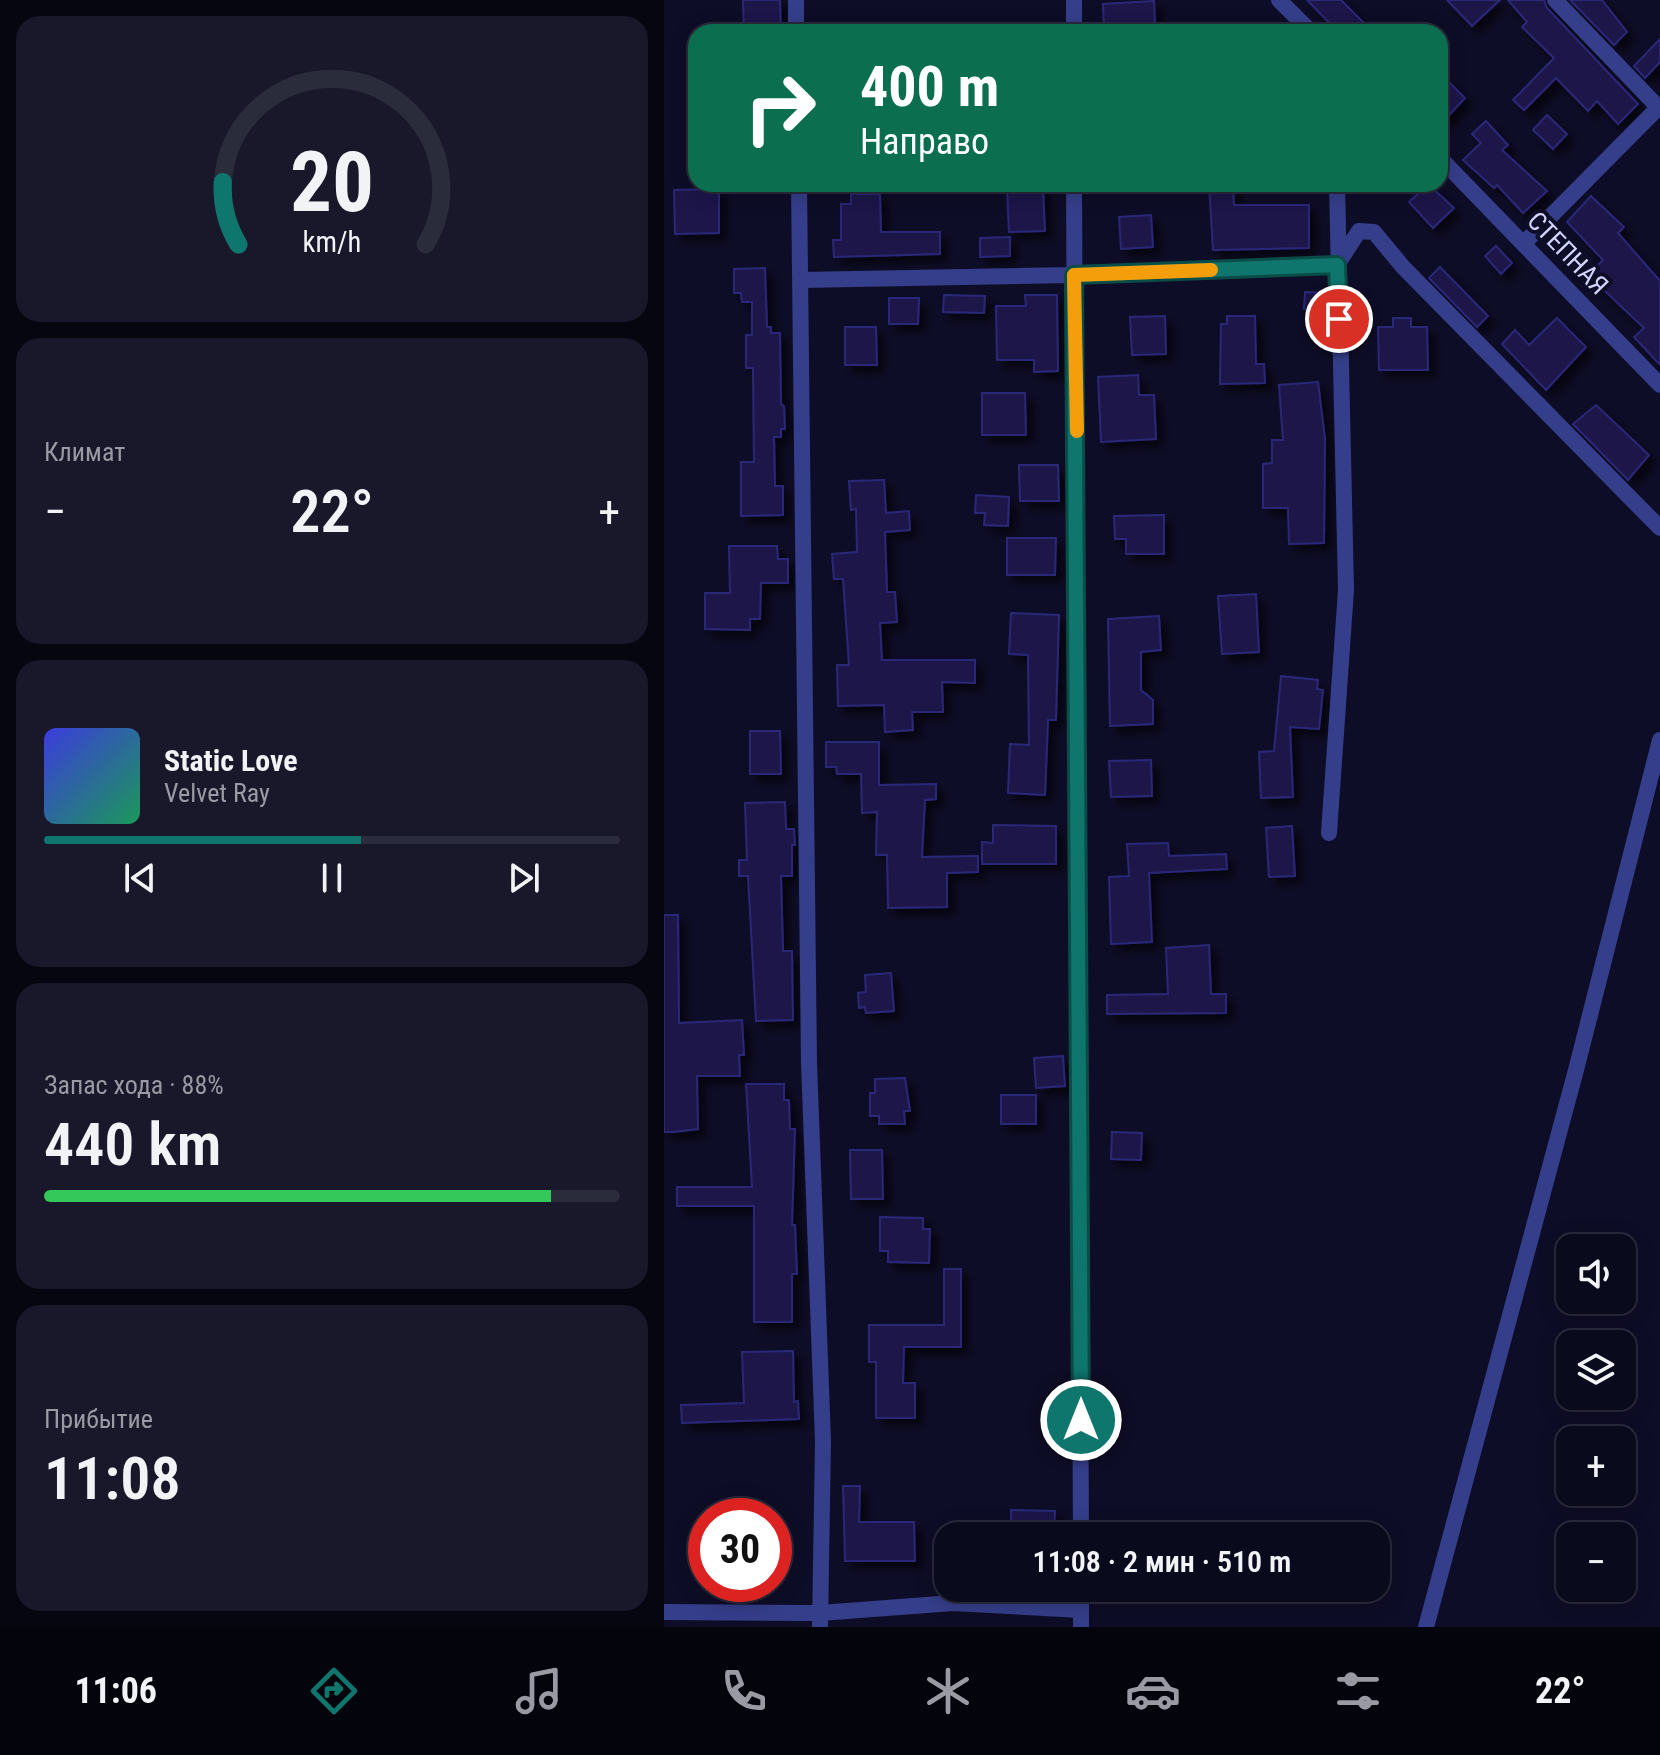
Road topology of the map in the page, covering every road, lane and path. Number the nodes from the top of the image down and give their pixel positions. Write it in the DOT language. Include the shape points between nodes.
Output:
graph roads {
  1 [pos="796,0"];
  2 [pos="1074,0"];
  3 [pos="1279,0"];
  4 [pos="1555,0"];
  5 [pos="796,24"];
  6 [pos="1074,24"];
  7 [pos="1303,24"];
  8 [pos="1659,107"];
  9 [pos="1448,166"];
  10 [pos="799,192"];
  11 [pos="1074,192"];
  12 [pos="1337,192"];
  13 [pos="1525,242"];
  14 [pos="1337,265"];
  15 [pos="1074,275"];
  16 [pos="801,280"];
  17 [pos="1660,385"];
  18 [pos="1660,528"];
  19 [pos="1660,740"];
  20 [pos="1329,833"];
  21 [pos="1081,1522"];
  22 [pos="664,1612"];
  23 [pos="1081,1618"];
  24 [pos="820,1620"];
  25 [pos="1426,1627"];
  1 -- 5 [label="street"];
  2 -- 6 [label="street"];
  3 -- 7 [label="street"];
  4 -- 8 [label="street"];
  8 -- 13 [label="street"];
  9 -- 13 [label="street, СТЕПНАЯ"];
  10 -- 16 [label="street"];
  11 -- 15 [label="street"];
  12 -- 14 [label="street"];
  13 -- 17 [label="street, СТЕПНАЯ"];
  14 -- 15 [label="street"];
  14 -- 18 [label="street" via="1359,231 1374,232"];
  14 -- 20 [label="street" via="1346,590"];
  15 -- 16 [label="street"];
  15 -- 21 [label="street"];
  16 -- 24 [label="street" via="809,1047 823,1441"];
  19 -- 25 [label="street"];
  22 -- 24 [label="street"];
  23 -- 24 [label="street" via="953,1603"];
}
